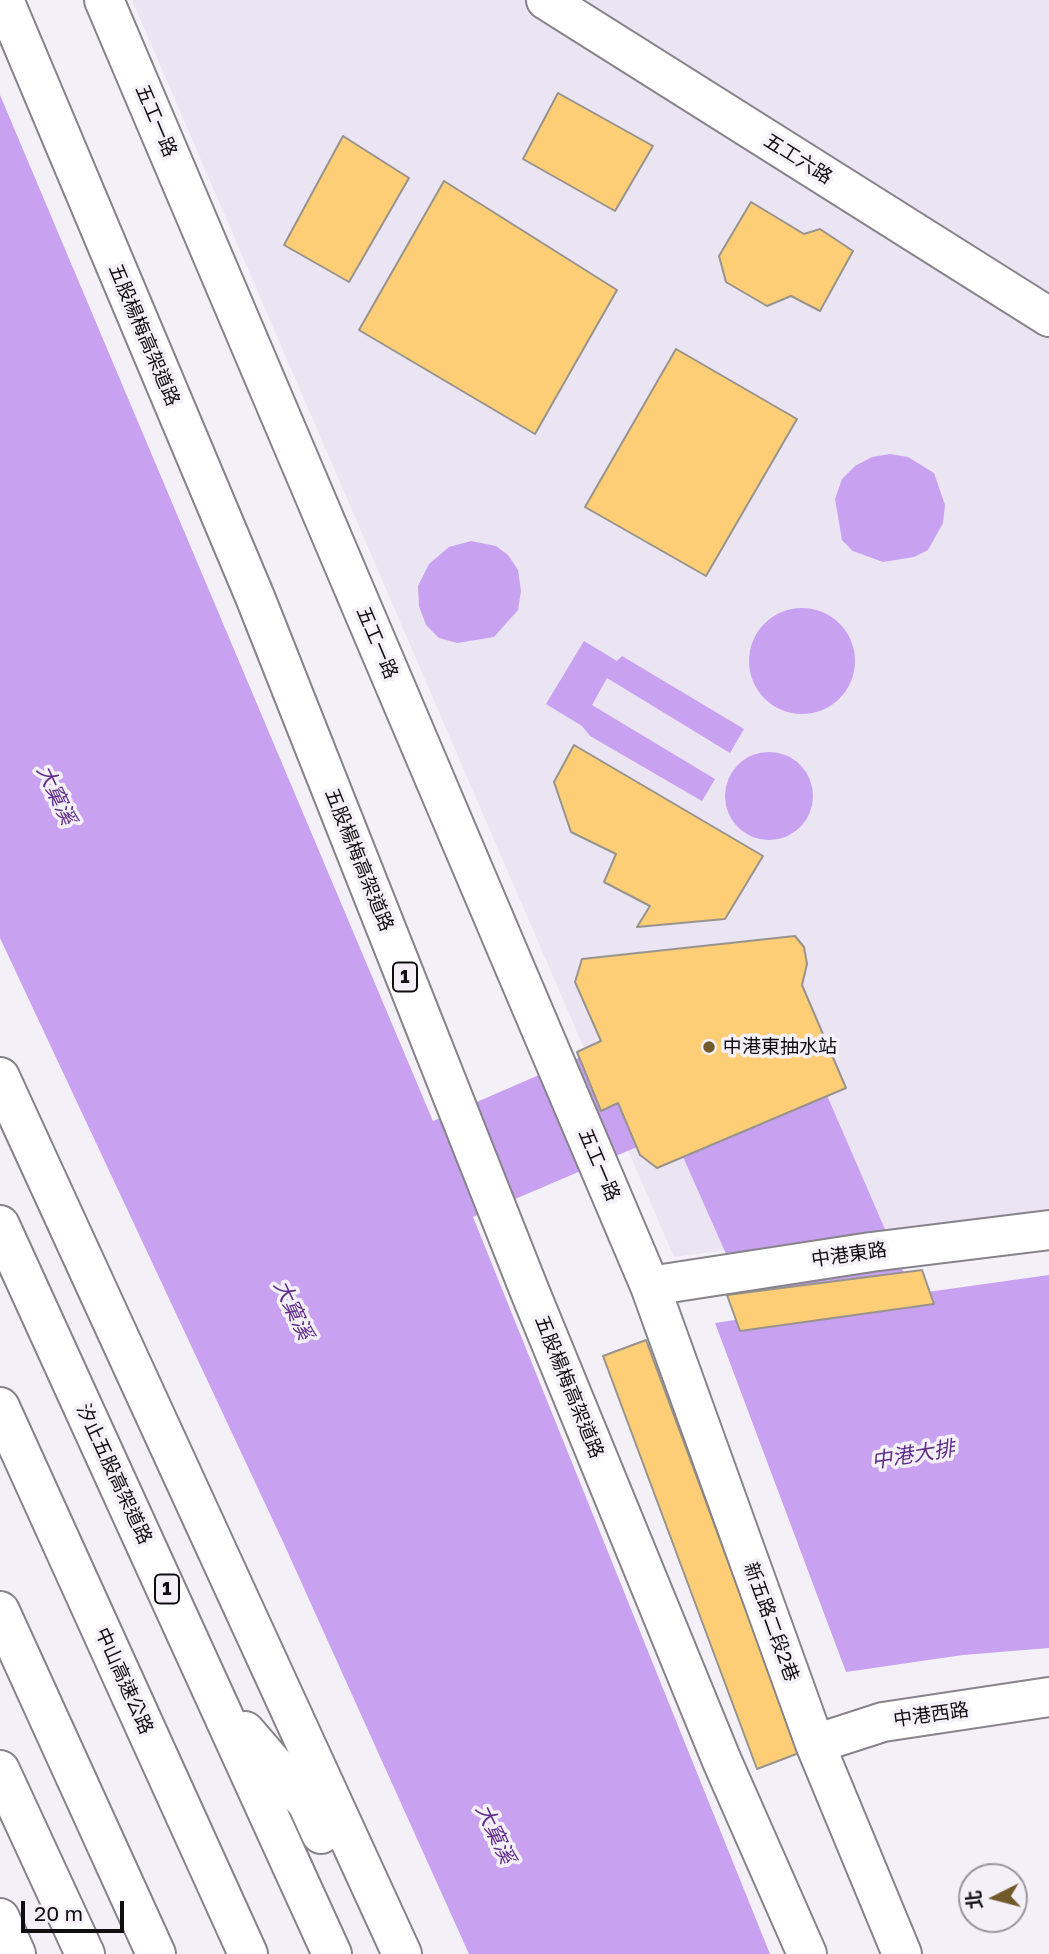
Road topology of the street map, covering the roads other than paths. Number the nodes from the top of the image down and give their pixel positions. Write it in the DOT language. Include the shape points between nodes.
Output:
graph roads {
  1 [pos="4,0"];
  2 [pos="104,0"];
  3 [pos="547,0"];
  4 [pos="1049,317"];
  5 [pos="0,1077"];
  6 [pos="0,1224"];
  7 [pos="1049,1230"];
  8 [pos="650,1286"];
  9 [pos="0,1407"];
  10 [pos="0,1611"];
  11 [pos="216,1697"];
  12 [pos="1049,1697"];
  13 [pos="815,1744"];
  14 [pos="0,1770"];
  15 [pos="0,1918"];
  16 [pos="16,1954"];
  17 [pos="85,1954"];
  18 [pos="156,1954"];
  19 [pos="248,1954"];
  20 [pos="332,1954"];
  21 [pos="375,1954"];
  22 [pos="402,1954"];
  23 [pos="807,1954"];
  24 [pos="902,1954"];
  1 -- 23 [label="main road, 五股楊梅高架道路 / 1" via="256,597 530,1292 722,1761"];
  2 -- 8 [label="main road, 五工一路"];
  3 -- 4 [label="main road, 五工六路"];
  5 -- 22 [label="main road"];
  6 -- 11 [label="main road, 汐止五股高架道路 / 1"];
  7 -- 8 [label="main road, 中港東路"];
  8 -- 13 [label="main road, 新五路二段2巷"];
  9 -- 19 [label="main road, 中山高速公路"];
  10 -- 18 [label="main road"];
  11 -- 20 [label="main road, 汐止五股高架道路 / 1"];
  11 -- 21 [label="main road" via="307,1803"];
  12 -- 13 [label="main road, 中港西路" via="883,1722"];
  13 -- 24 [label="main road, 新五路二段2巷"];
  14 -- 17 [label="main road"];
  15 -- 16 [label="main road"];
}
